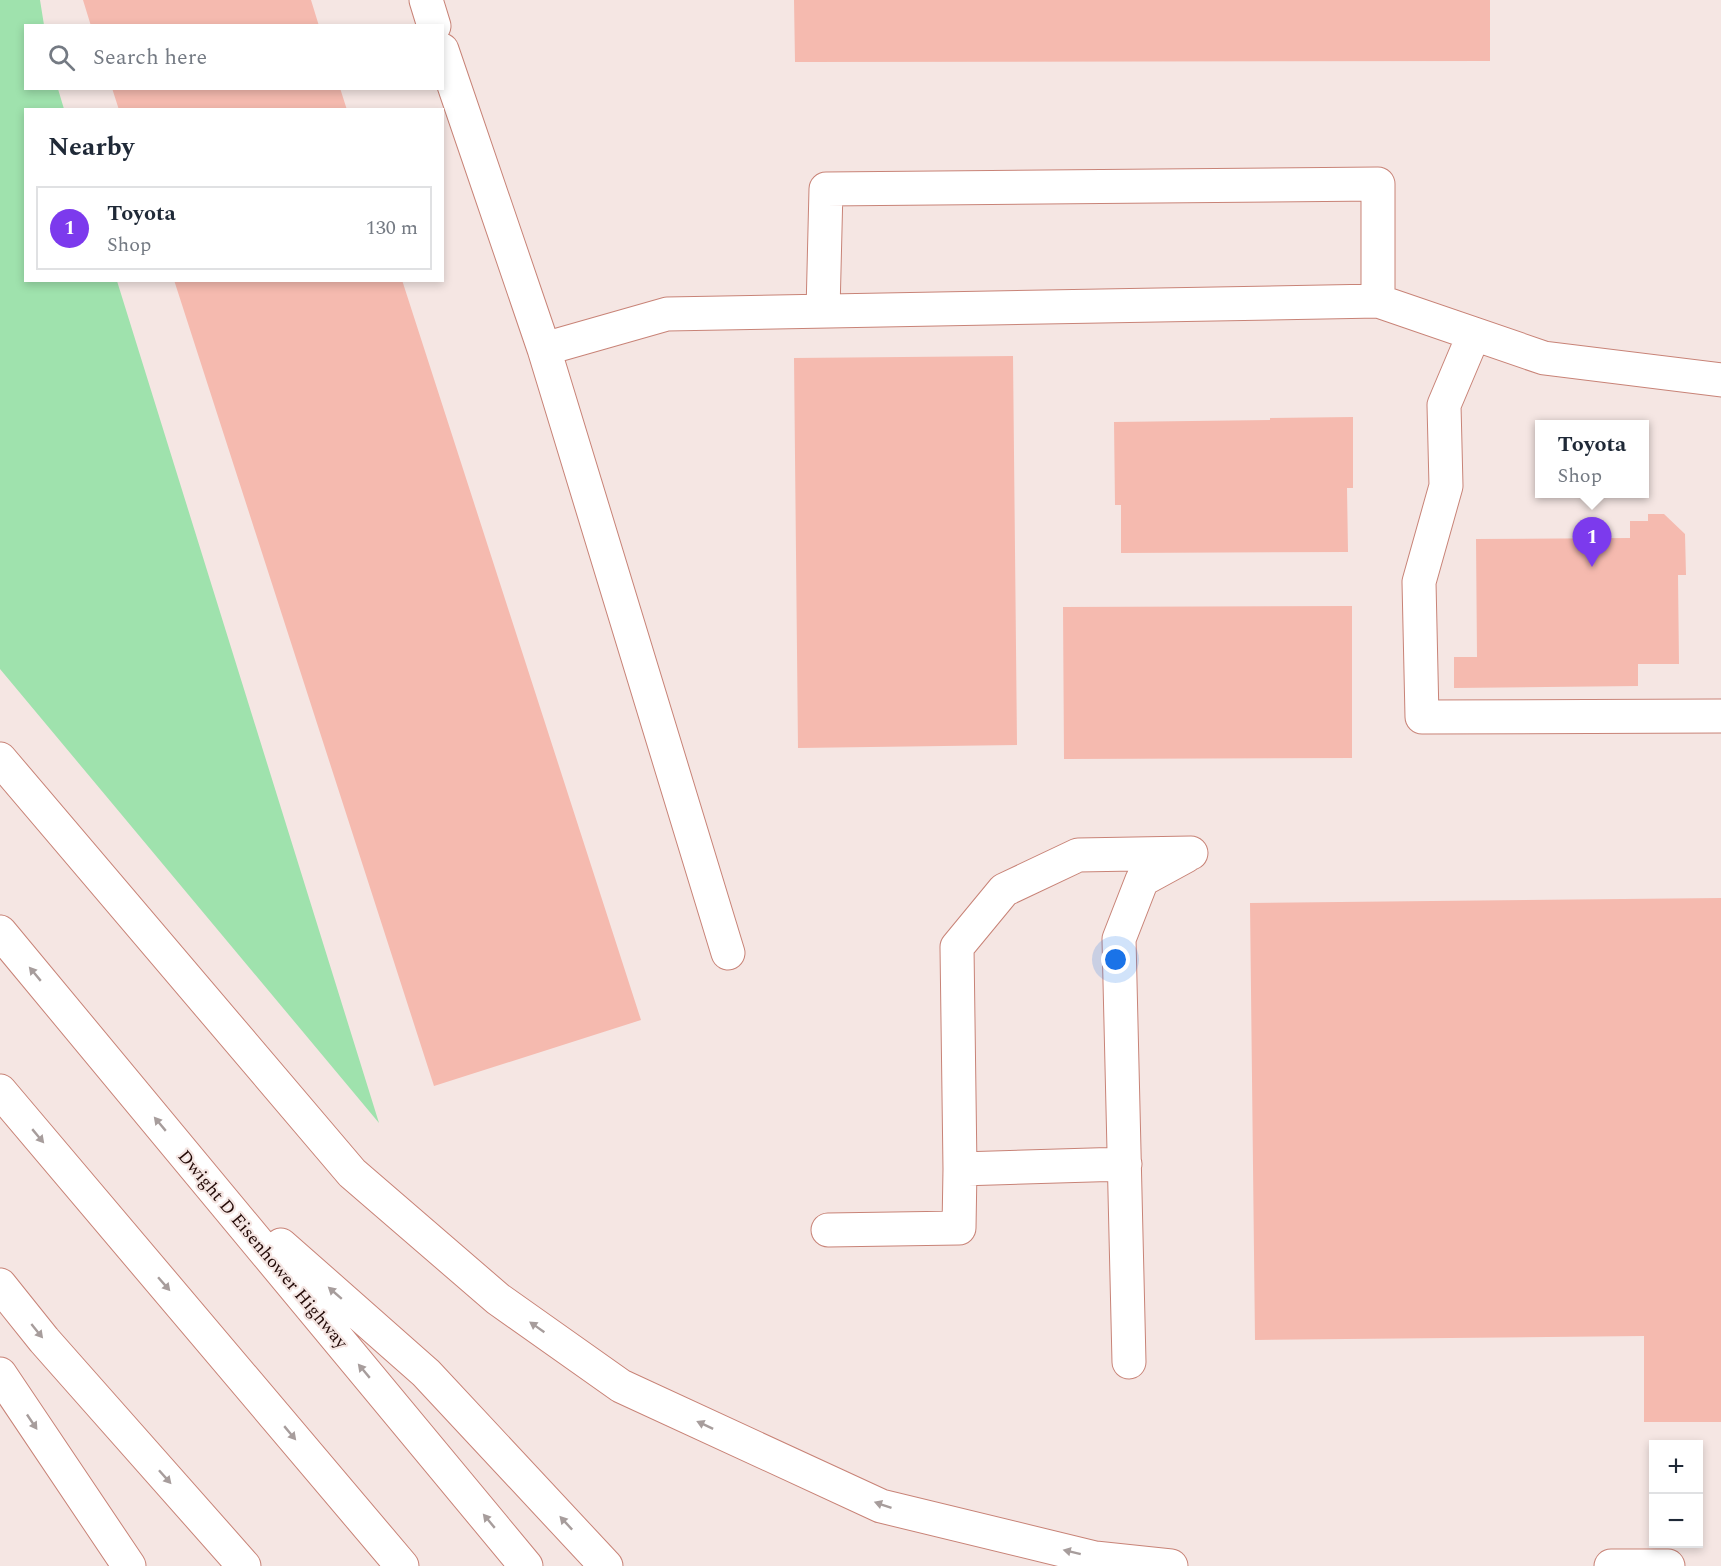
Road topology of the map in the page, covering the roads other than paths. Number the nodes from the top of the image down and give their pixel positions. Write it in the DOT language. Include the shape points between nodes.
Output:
graph roads {
  1 [pos="426,0"];
  2 [pos="433,24"];
  3 [pos="444,56"];
  4 [pos="1378,301"];
  5 [pos="823,311"];
  6 [pos="1474,334"];
  7 [pos="544,349"];
  8 [pos="1721,380"];
  9 [pos="1721,716"];
  10 [pos="0,759"];
  11 [pos="0,932"];
  12 [pos="728,953"];
  13 [pos="0,1091"];
  14 [pos="1125,1164"];
  15 [pos="960,1169"];
  16 [pos="207,1180"];
  17 [pos="828,1230"];
  18 [pos="0,1285"];
  19 [pos="1129,1362"];
  20 [pos="0,1374"];
  21 [pos="129,1566"];
  22 [pos="244,1566"];
  23 [pos="402,1566"];
  24 [pos="526,1566"];
  25 [pos="606,1566"];
  26 [pos="1171,1566"];
  27 [pos="1611,1566"];
  28 [pos="1668,1566"];
  1 -- 2 [label="main road"];
  3 -- 7 [label="main road"];
  4 -- 5 [label="main road"];
  4 -- 5 [label="main road" via="1378,184 826,189"];
  4 -- 6 [label="main road"];
  5 -- 7 [label="main road" via="667,314"];
  6 -- 8 [label="main road" via="1544,358"];
  6 -- 9 [label="main road" via="1444,405 1446,486 1419,582 1422,717"];
  7 -- 12 [label="main road"];
  26 -- 10 [label="main road, one-way" via="1095,1558 881,1506 621,1386 498,1299 352,1173"];
  16 -- 11 [label="main road, Dwight D Eisenhower Highway, one-way"];
  13 -- 23 [label="main road, one-way"];
  14 -- 15 [label="main road"];
  14 -- 15 [label="main road" via="1119,939 1142,880 1191,853 1078,855 1004,890 957,947"];
  14 -- 19 [label="main road"];
  15 -- 17 [label="main road" via="959,1228"];
  24 -- 16 [label="main road, Dwight D Eisenhower Highway, one-way"];
  25 -- 16 [label="main road, one-way" via="426,1373"];
  18 -- 22 [label="main road, one-way"];
  20 -- 21 [label="main road, one-way"];
  27 -- 28 [label="main road"];
}
